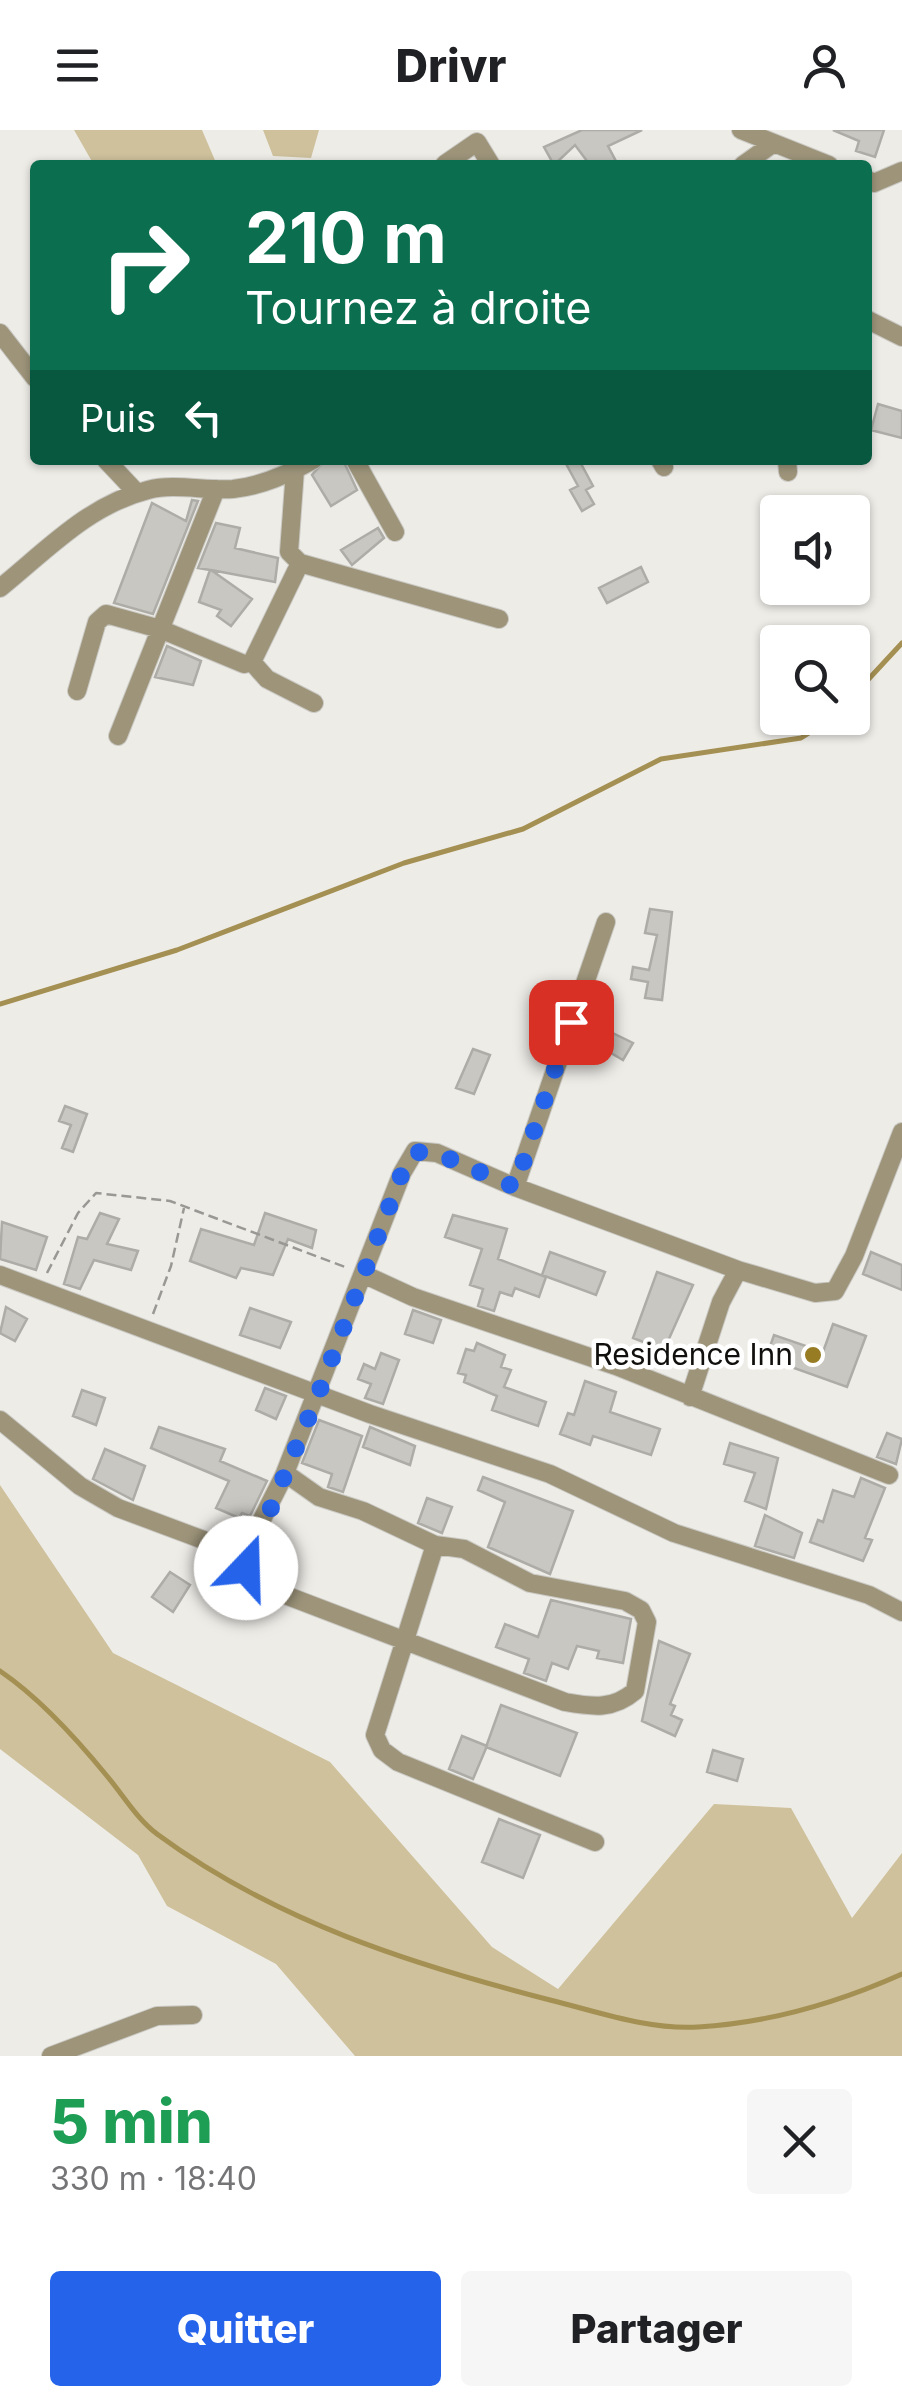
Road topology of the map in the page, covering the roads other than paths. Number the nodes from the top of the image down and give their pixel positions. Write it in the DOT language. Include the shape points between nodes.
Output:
graph roads {
  1 [pos="741,130"];
  2 [pos="770,144"];
  3 [pos="450,160"];
  4 [pos="488,160"];
  5 [pos="749,160"];
  6 [pos="815,160"];
  7 [pos="902,171"];
  8 [pos="872,182"];
  9 [pos="872,322"];
  10 [pos="0,332"];
  11 [pos="902,337"];
  12 [pos="30,371"];
  13 [pos="111,465"];
  14 [pos="304,465"];
  15 [pos="358,465"];
  16 [pos="295,470"];
  17 [pos="216,489"];
  18 [pos="136,493"];
  19 [pos="395,532"];
  20 [pos="300,563"];
  21 [pos="0,588"];
  22 [pos="500,619"];
  23 [pos="160,629"];
  24 [pos="252,662"];
  25 [pos="77,691"];
  26 [pos="314,703"];
  27 [pos="118,736"];
  28 [pos="606,922"];
  29 [pos="902,1132"];
  30 [pos="515,1187"];
  31 [pos="738,1270"];
  32 [pos="363,1274"];
  33 [pos="0,1275"];
  34 [pos="318,1395"];
  35 [pos="690,1397"];
  36 [pos="0,1420"];
  37 [pos="285,1473"];
  38 [pos="889,1476"];
  39 [pos="435,1545"];
  40 [pos="249,1557"];
  41 [pos="902,1612"];
  42 [pos="407,1642"];
  43 [pos="595,1842"];
  44 [pos="193,2015"];
  45 [pos="51,2056"];
  1 -- 2 [label="street"];
  2 -- 5 [label="street"];
  2 -- 6 [label="street"];
  3 -- 4 [label="street" via="477,142"];
  7 -- 8 [label="street"];
  9 -- 11 [label="street"];
  10 -- 12 [label="street"];
  13 -- 18 [label="street"];
  14 -- 16 [label="street"];
  15 -- 19 [label="street"];
  16 -- 17 [label="street" via="268,482"];
  16 -- 20 [label="street" via="289,552"];
  17 -- 18 [label="street"];
  17 -- 23 [label="street"];
  18 -- 21 [label="street" via="68,527"];
  20 -- 22 [label="street"];
  20 -- 24 [label="street"];
  23 -- 24 [label="street"];
  23 -- 25 [label="street" via="106,614 97,622"];
  23 -- 27 [label="street"];
  24 -- 26 [label="street" via="267,679"];
  28 -- 30 [label="street"];
  29 -- 31 [label="street" via="835,1291 815,1293"];
  30 -- 31 [label="street"];
  30 -- 32 [label="street" via="436,1153 415,1152"];
  31 -- 35 [label="street"];
  32 -- 34 [label="street"];
  32 -- 35 [label="street"];
  33 -- 34 [label="street"];
  34 -- 37 [label="street"];
  34 -- 41 [label="street" via="550,1474 674,1533"];
  35 -- 38 [label="street"];
  36 -- 40 [label="street" via="80,1486 118,1508"];
  37 -- 39 [label="street" via="318,1498"];
  37 -- 40 [label="street"];
  39 -- 42 [label="street"];
  39 -- 42 [label="street" via="464,1549 530,1583 641,1610 647,1622 636,1691 598,1708 565,1702"];
  40 -- 42 [label="street" via="251,1582"];
  42 -- 43 [label="street" via="375,1735 382,1750"];
  44 -- 45 [label="street" via="156,2016"];
}
